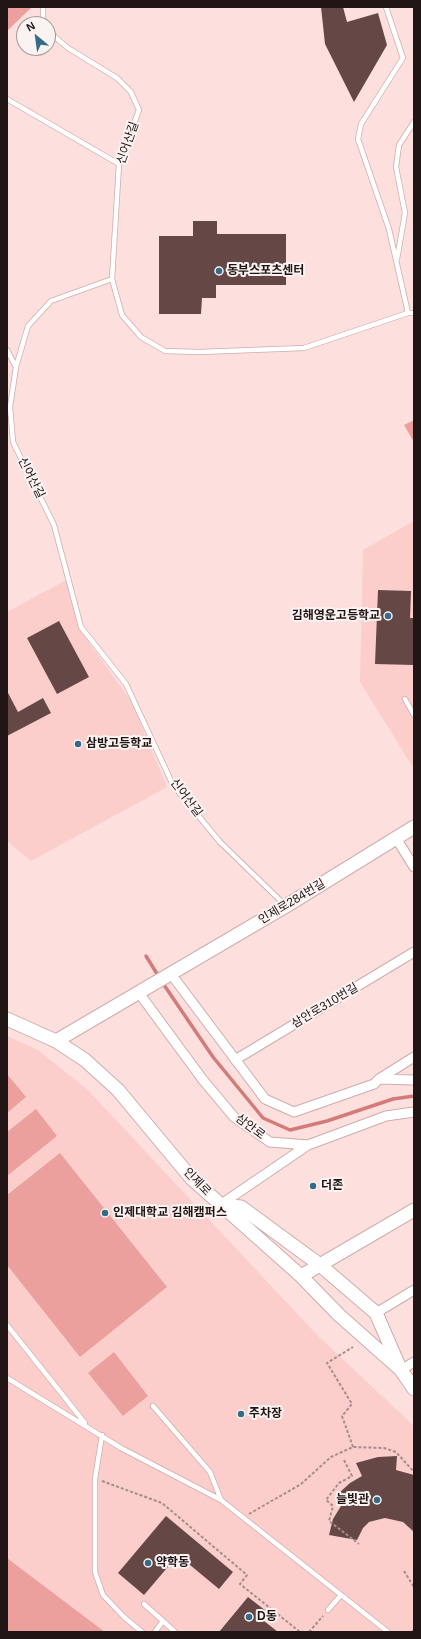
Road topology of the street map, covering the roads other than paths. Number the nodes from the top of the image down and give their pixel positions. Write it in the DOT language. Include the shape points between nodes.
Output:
graph roads {
  1 [pos="386,7"];
  2 [pos="56,38"];
  3 [pos="7,99"];
  4 [pos="414,122"];
  5 [pos="119,164"];
  6 [pos="397,260"];
  7 [pos="112,279"];
  8 [pos="408,312"];
  9 [pos="414,313"];
  10 [pos="7,350"];
  11 [pos="16,367"];
  12 [pos="405,700"];
  13 [pos="414,715"];
  14 [pos="414,827"];
  15 [pos="396,838"];
  16 [pos="414,867"];
  17 [pos="286,906"];
  18 [pos="414,952"];
  19 [pos="170,974"];
  20 [pos="144,990"];
  21 [pos="7,1019"];
  22 [pos="56,1041"];
  23 [pos="414,1057"];
  24 [pos="235,1060"];
  25 [pos="379,1079"];
  26 [pos="414,1080"];
  27 [pos="414,1112"];
  28 [pos="308,1145"];
  29 [pos="220,1205"];
  30 [pos="414,1210"];
  31 [pos="320,1265"];
  32 [pos="301,1276"];
  33 [pos="414,1290"];
  34 [pos="376,1314"];
  35 [pos="7,1324"];
  36 [pos="414,1362"];
  37 [pos="401,1370"];
  38 [pos="7,1378"];
  39 [pos="414,1389"];
  40 [pos="153,1406"];
  41 [pos="87,1426"];
  42 [pos="102,1435"];
  43 [pos="221,1500"];
  44 [pos="341,1595"];
  45 [pos="144,1604"];
  46 [pos="328,1610"];
  47 [pos="163,1621"];
  48 [pos="142,1632"];
  49 [pos="155,1632"];
  50 [pos="175,1632"];
  51 [pos="388,1632"];
  1 -- 6 [label="lane" via="403,58 361,124 358,139 389,228"];
  2 -- 5 [label="lane, 신어산길" via="117,78 131,92 139,110"];
  3 -- 5 [label="lane"];
  4 -- 6 [label="lane" via="399,145 396,167 405,213"];
  5 -- 7 [label="lane, 신어산길"];
  6 -- 8 [label="lane"];
  7 -- 8 [label="lane" via="122,315 141,337 165,351 304,348"];
  7 -- 11 [label="lane, 신어산길" via="51,301 28,326"];
  8 -- 9 [label="lane"];
  10 -- 11 [label="lane"];
  11 -- 17 [label="lane, 신어산길" via="10,407 12,442 54,526 81,628 126,684 173,784 220,842"];
  12 -- 13 [label="lane"];
  14 -- 15 [label="main road, 인제로284번길"];
  15 -- 16 [label="street"];
  15 -- 17 [label="main road, 인제로284번길"];
  17 -- 19 [label="main road, 인제로284번길"];
  18 -- 24 [label="street, 삼안로310번길"];
  19 -- 20 [label="main road, 인제로284번길"];
  19 -- 24 [label="street"];
  20 -- 22 [label="main road"];
  20 -- 28 [label="street, 삼안로" via="203,1080 234,1117 270,1142"];
  21 -- 22 [label="main road, 인제로"];
  22 -- 29 [label="main road, 인제로" via="85,1060 118,1090 192,1179"];
  23 -- 25 [label="street"];
  24 -- 25 [label="street" via="265,1099 294,1112 374,1084"];
  25 -- 26 [label="street"];
  27 -- 28 [label="street, 삼안로" via="386,1116"];
  28 -- 29 [label="street"];
  29 -- 31 [label="main road" via="241,1207"];
  29 -- 32 [label="main road, 인제로"];
  30 -- 31 [label="main road"];
  31 -- 32 [label="main road"];
  31 -- 34 [label="main road"];
  32 -- 37 [label="main road, 인제로" via="339,1315"];
  33 -- 34 [label="street"];
  34 -- 37 [label="main road"];
  35 -- 41 [label="lane"];
  36 -- 37 [label="street"];
  37 -- 39 [label="main road, 인제로"];
  38 -- 41 [label="lane"];
  40 -- 43 [label="lane" via="210,1472"];
  41 -- 42 [label="lane"];
  42 -- 43 [label="lane" via="121,1448"];
  42 -- 48 [label="lane" via="95,1479 95,1572 103,1595"];
  43 -- 44 [label="lane"];
  44 -- 46 [label="lane"];
  44 -- 51 [label="lane"];
  45 -- 47 [label="lane"];
  47 -- 49 [label="lane"];
  47 -- 50 [label="lane"];
}
